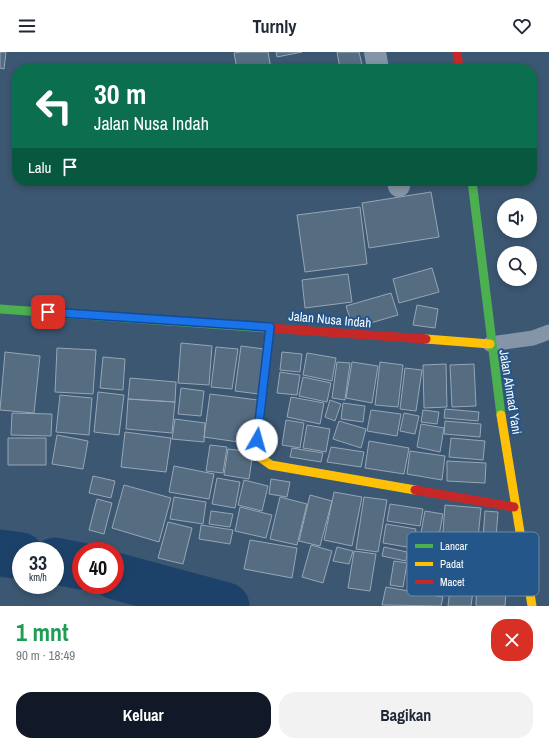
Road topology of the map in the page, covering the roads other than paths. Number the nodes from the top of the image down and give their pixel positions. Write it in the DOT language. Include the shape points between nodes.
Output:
graph roads {
  1 [pos="375,52"];
  2 [pos="457,52"];
  3 [pos="377,64"];
  4 [pos="458,64"];
  5 [pos="473,186"];
  6 [pos="0,309"];
  7 [pos="270,327"];
  8 [pos="549,332"];
  9 [pos="490,344"];
  10 [pos="514,507"];
  11 [pos="519,532"];
  12 [pos="530,596"];
  13 [pos="532,606"];
  1 -- 3 [label="street"];
  2 -- 4 [label="street"];
  5 -- 9 [label="street, Jalan Ahmad Yani"];
  6 -- 7 [label="street, Jalan Nusa Indah"];
  7 -- 9 [label="street, Jalan Nusa Indah"];
  7 -- 10 [label="street" via="257,440 261,458 271,465"];
  8 -- 9 [label="lane" via="533,338"];
  9 -- 10 [label="street, Jalan Ahmad Yani"];
  10 -- 11 [label="street, Jalan Ahmad Yani"];
  12 -- 13 [label="street, Jalan Ahmad Yani"];
}
